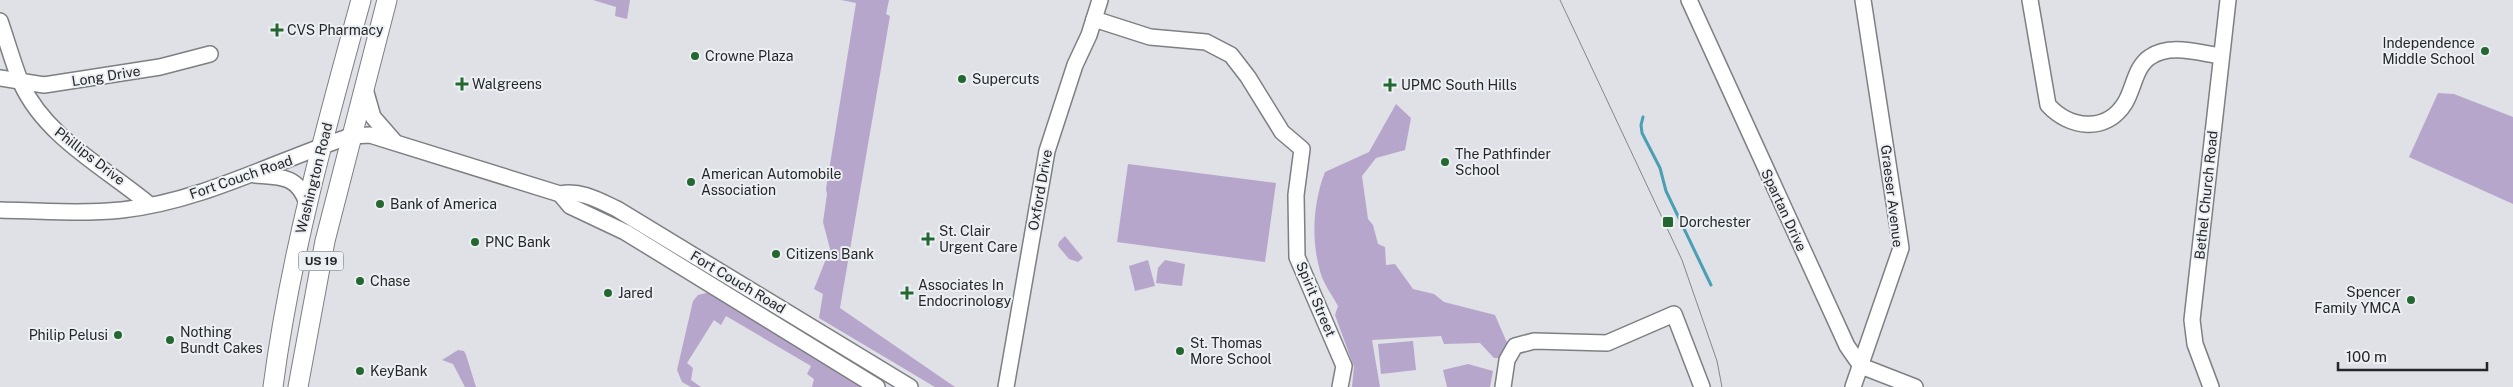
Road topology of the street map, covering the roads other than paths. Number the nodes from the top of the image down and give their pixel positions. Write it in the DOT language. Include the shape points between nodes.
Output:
graph roads {
  1 [pos="361,0"];
  2 [pos="387,0"];
  3 [pos="1100,0"];
  4 [pos="1689,0"];
  5 [pos="1863,0"];
  6 [pos="2030,0"];
  7 [pos="2228,0"];
  8 [pos="1094,19"];
  9 [pos="0,21"];
  10 [pos="210,54"];
  11 [pos="2221,56"];
  12 [pos="0,78"];
  13 [pos="21,83"];
  14 [pos="364,87"];
  15 [pos="351,136"];
  16 [pos="394,141"];
  17 [pos="323,145"];
  18 [pos="251,174"];
  19 [pos="560,194"];
  20 [pos="307,203"];
  21 [pos="150,205"];
  22 [pos="0,210"];
  23 [pos="1861,366"];
  24 [pos="273,387"];
  25 [pos="298,387"];
  26 [pos="878,387"];
  27 [pos="910,387"];
  28 [pos="1006,387"];
  29 [pos="1340,387"];
  30 [pos="1503,387"];
  31 [pos="1702,387"];
  32 [pos="1853,387"];
  33 [pos="1915,387"];
  34 [pos="2211,387"];
  1 -- 17 [label="main road, Washington Road / US 19"];
  2 -- 14 [label="main road, Washington Road / US 19"];
  3 -- 8 [label="street, Oxford Drive"];
  4 -- 23 [label="street, Spartan Drive" via="1847,346"];
  5 -- 23 [label="street, Graeser Avenue" via="1901,248"];
  6 -- 11 [label="street" via="2048,105 2070,123 2088,125 2102,122 2115,114 2125,103 2141,68 2149,57 2160,52 2171,49"];
  7 -- 11 [label="street, Bethel Church Road"];
  8 -- 28 [label="street, Oxford Drive" via="1046,151"];
  8 -- 29 [label="street, Spirit Street" via="1150,37 1206,42 1231,55 1282,132 1302,149 1296,195 1297,257 1344,366"];
  9 -- 13 [label="street, Phillips Drive"];
  10 -- 13 [label="street, Long Drive" via="160,67 44,85"];
  11 -- 34 [label="street, Bethel Church Road" via="2192,320 2195,344"];
  12 -- 13 [label="street, Long Drive"];
  13 -- 21 [label="street, Phillips Drive" via="35,106 63,137"];
  14 -- 15 [label="main road, Washington Road / US 19"];
  14 -- 16 [label="street" via="373,117"];
  15 -- 16 [label="street, Fort Couch Road" via="366,134"];
  15 -- 17 [label="street, Fort Couch Road"];
  15 -- 25 [label="main road, Washington Road / US 19" via="315,285"];
  16 -- 19 [label="street, Fort Couch Road"];
  17 -- 18 [label="street, Fort Couch Road"];
  17 -- 20 [label="main road, Washington Road / US 19"];
  18 -- 20 [label="street" via="294,182"];
  18 -- 21 [label="street, Fort Couch Road" via="214,188"];
  19 -- 26 [label="street, Fort Couch Road" via="570,206 625,232"];
  19 -- 27 [label="street, Fort Couch Road" via="574,191 584,194 636,219"];
  20 -- 24 [label="main road, Washington Road / US 19" via="286,299"];
  21 -- 22 [label="street, Fort Couch Road" via="97,212"];
  23 -- 32 [label="street, Graeser Avenue"];
  23 -- 33 [label="street"];
  30 -- 31 [label="street" via="1507,360 1515,346 1534,341 1607,343 1674,314"];
}
